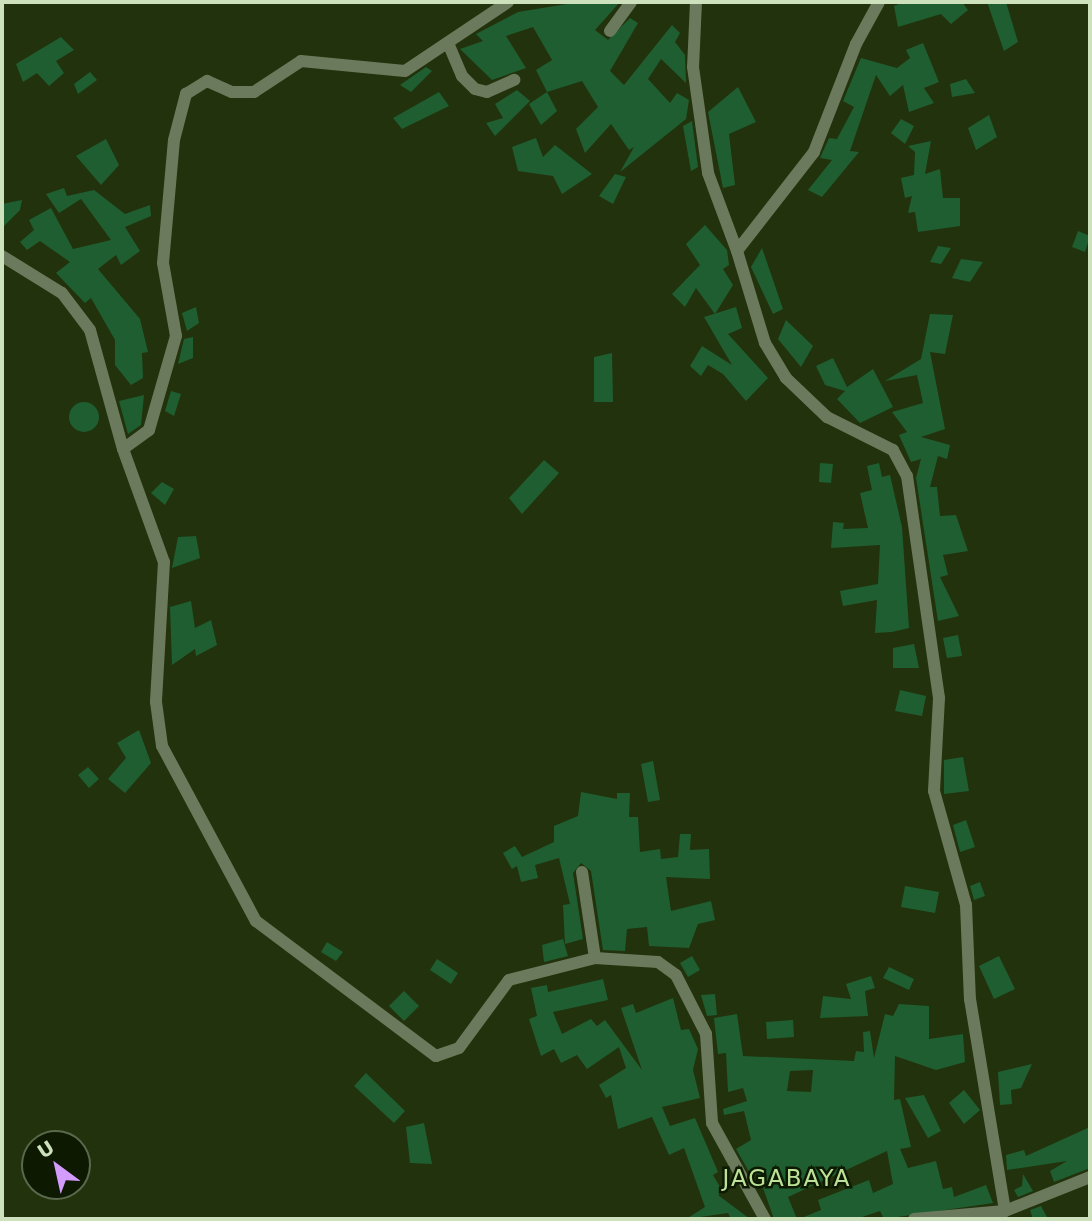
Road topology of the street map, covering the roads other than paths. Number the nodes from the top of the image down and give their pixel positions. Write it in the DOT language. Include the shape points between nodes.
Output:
graph roads {
  1 [pos="508,2"];
  2 [pos="631,2"];
  3 [pos="696,2"];
  4 [pos="880,2"];
  5 [pos="610,31"];
  6 [pos="448,43"];
  7 [pos="514,80"];
  8 [pos="737,251"];
  9 [pos="2,256"];
  10 [pos="123,449"];
  11 [pos="582,872"];
  12 [pos="595,958"];
  13 [pos="1090,1177"];
  14 [pos="1005,1211"];
  15 [pos="765,1219"];
  16 [pos="914,1219"];
  1 -- 6 [label="street"];
  2 -- 5 [label="street"];
  3 -- 8 [label="street" via="694,67 708,173"];
  4 -- 8 [label="street" via="856,44 814,152"];
  6 -- 7 [label="street" via="462,76 475,89 487,92"];
  6 -- 10 [label="street" via="405,71 301,61 254,92 232,92 207,81 186,94 174,140 163,264 176,336 149,430"];
  8 -- 14 [label="street" via="765,343 786,378 827,417 892,450 907,476 939,698 934,791 965,905 970,999"];
  9 -- 10 [label="street" via="62,293 90,330"];
  10 -- 12 [label="street" via="164,562 156,702 162,746 256,921 436,1056 459,1048 509,980"];
  11 -- 12 [label="street"];
  12 -- 15 [label="street" via="657,962 676,975 711,1052 712,1123"];
  13 -- 14 [label="street"];
  14 -- 16 [label="street"];
}
